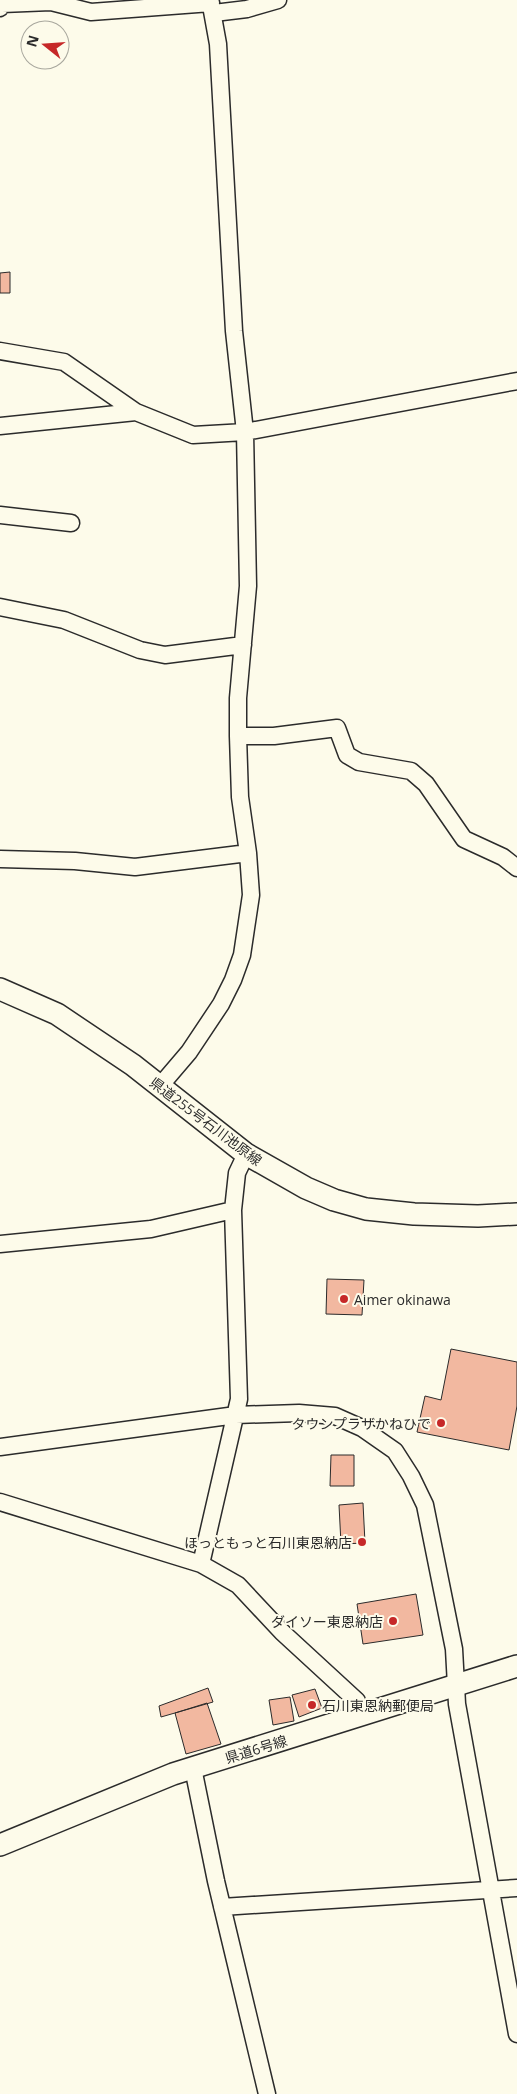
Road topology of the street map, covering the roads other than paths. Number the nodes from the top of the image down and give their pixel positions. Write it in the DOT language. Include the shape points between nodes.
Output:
graph roads {
  1 [pos="278,0"];
  2 [pos="211,5"];
  3 [pos="0,8"];
  4 [pos="0,351"];
  5 [pos="517,381"];
  6 [pos="136,412"];
  7 [pos="0,426"];
  8 [pos="245,432"];
  9 [pos="0,515"];
  10 [pos="72,524"];
  11 [pos="0,607"];
  12 [pos="243,645"];
  13 [pos="238,736"];
  14 [pos="248,853"];
  15 [pos="0,859"];
  16 [pos="517,868"];
  17 [pos="0,988"];
  18 [pos="160,1086"];
  19 [pos="246,1154"];
  20 [pos="233,1210"];
  21 [pos="517,1214"];
  22 [pos="0,1244"];
  23 [pos="236,1415"];
  24 [pos="0,1447"];
  25 [pos="0,1502"];
  26 [pos="200,1564"];
  27 [pos="517,1666"];
  28 [pos="455,1686"];
  29 [pos="360,1716"];
  30 [pos="193,1768"];
  31 [pos="0,1845"];
  32 [pos="517,1888"];
  33 [pos="490,1891"];
  34 [pos="222,1907"];
  35 [pos="517,2034"];
  36 [pos="267,2094"];
  1 -- 2 [label="street" via="247,9"];
  2 -- 3 [label="street" via="91,12 51,2 2,4"];
  2 -- 8 [label="street" via="225,149 234,331"];
  4 -- 6 [label="street" via="64,362"];
  5 -- 8 [label="street"];
  6 -- 7 [label="street"];
  6 -- 8 [label="street" via="193,435"];
  8 -- 12 [label="street" via="248,586"];
  9 -- 10 [label="street"];
  11 -- 12 [label="street" via="64,620 140,650 165,655"];
  12 -- 13 [label="street"];
  13 -- 14 [label="street" via="240,797"];
  13 -- 16 [label="street" via="274,736 337,728 347,755 359,762 411,771 426,784 464,839 503,857"];
  14 -- 15 [label="street" via="135,867"];
  14 -- 18 [label="street" via="251,895 242,956 233,980 189,1052"];
  17 -- 18 [label="main road, 県道255号石川池原線" via="57,1014"];
  18 -- 19 [label="main road, 県道255号石川池原線"];
  19 -- 20 [label="street" via="237,1174"];
  19 -- 21 [label="main road, 県道255号石川池原線" via="306,1188 366,1209 414,1214"];
  20 -- 22 [label="street" via="151,1228"];
  20 -- 23 [label="street" via="239,1399"];
  23 -- 24 [label="street"];
  23 -- 26 [label="street"];
  23 -- 28 [label="street" via="299,1413 335,1416 362,1428 394,1451 426,1505 454,1649"];
  25 -- 26 [label="street"];
  26 -- 29 [label="street" via="238,1585 282,1632 357,1701"];
  27 -- 28 [label="main road, 県道6号線"];
  28 -- 29 [label="main road, 県道6号線"];
  28 -- 33 [label="street"];
  29 -- 30 [label="main road, 県道6号線"];
  30 -- 31 [label="main road, 県道6号線"];
  30 -- 34 [label="street"];
  32 -- 33 [label="street"];
  33 -- 34 [label="street"];
  33 -- 35 [label="street"];
  34 -- 36 [label="street"];
}
